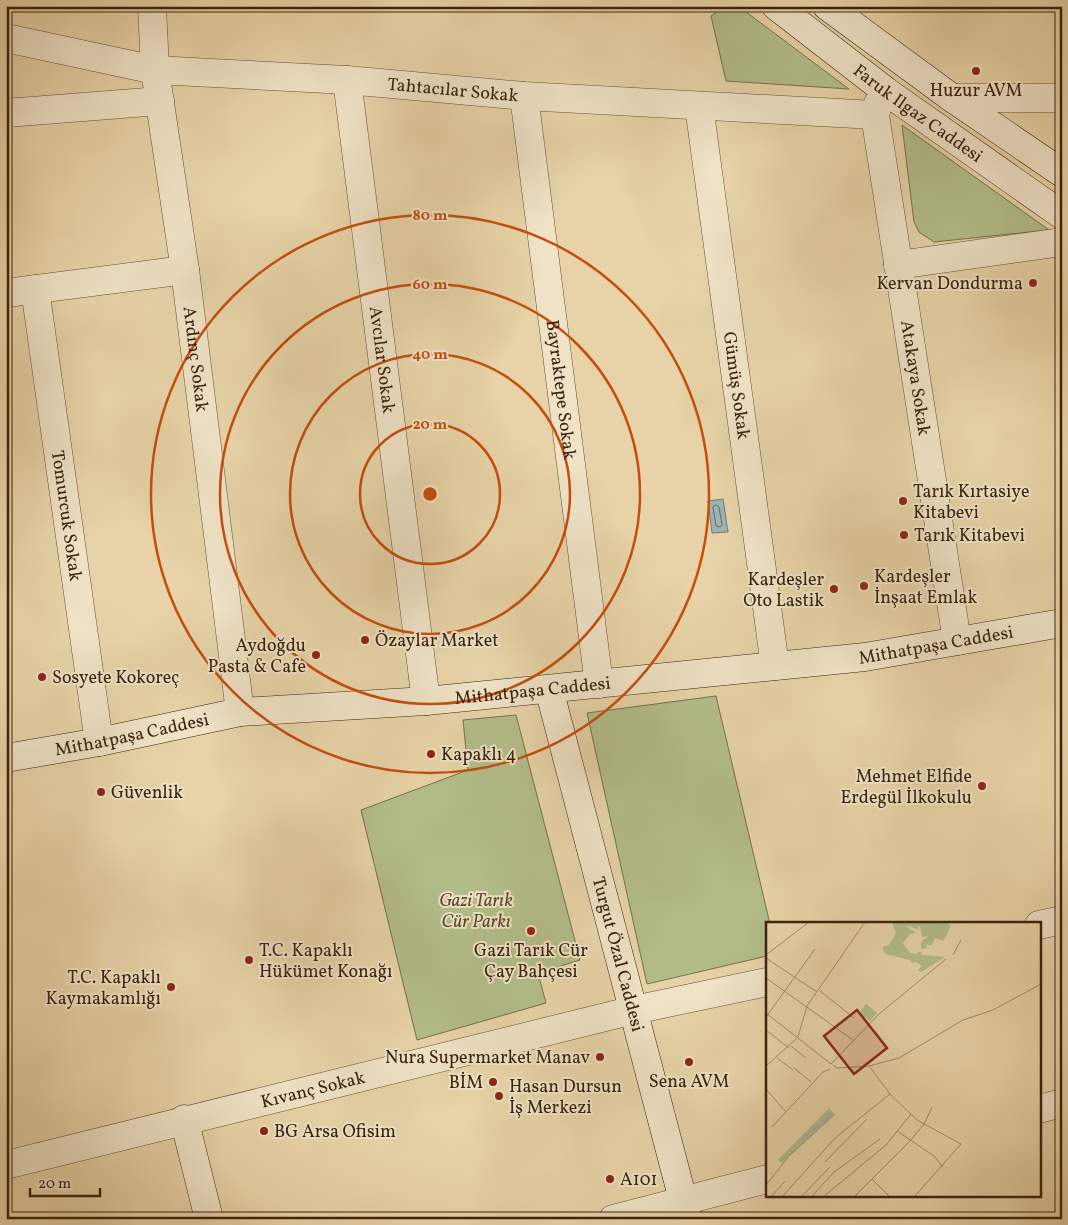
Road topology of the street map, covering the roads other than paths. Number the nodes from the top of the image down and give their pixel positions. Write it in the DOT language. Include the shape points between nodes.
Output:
graph roads {
  1 [pos="152,6"];
  2 [pos="776,6"];
  3 [pos="827,6"];
  4 [pos="6,38"];
  5 [pos="155,70"];
  6 [pos="346,80"];
  7 [pos="888,92"];
  8 [pos="524,96"];
  9 [pos="952,98"];
  10 [pos="1062,98"];
  11 [pos="160,101"];
  12 [pos="699,106"];
  13 [pos="6,113"];
  14 [pos="875,115"];
  15 [pos="1062,173"];
  16 [pos="1062,215"];
  17 [pos="1062,242"];
  18 [pos="898,264"];
  19 [pos="185,270"];
  20 [pos="35,289"];
  21 [pos="6,293"];
  22 [pos="1062,623"];
  23 [pos="957,642"];
  24 [pos="775,666"];
  25 [pos="599,684"];
  26 [pos="549,689"];
  27 [pos="426,701"];
  28 [pos="240,712"];
  29 [pos="99,742"];
  30 [pos="6,758"];
  31 [pos="1062,920"];
  32 [pos="1040,925"];
  33 [pos="766,982"];
  34 [pos="634,1010"];
  35 [pos="1062,1103"];
  36 [pos="1040,1109"];
  37 [pos="184,1119"];
  38 [pos="6,1164"];
  39 [pos="766,1179"];
  40 [pos="686,1210"];
  41 [pos="209,1219"];
  42 [pos="613,1219"];
  1 -- 5 [label="street, Ardınç Sokak"];
  2 -- 7 [label="street, Faruk Ilgaz Caddesi"];
  3 -- 9 [label="street, Faruk Ilgaz Caddesi"];
  4 -- 5 [label="street, Tahtacılar Sokak"];
  5 -- 6 [label="street, Tahtacılar Sokak"];
  5 -- 11 [label="street, Ardınç Sokak"];
  6 -- 8 [label="street, Tahtacılar Sokak"];
  6 -- 27 [label="street, Avcılar Sokak"];
  7 -- 14 [label="street" via="878,104"];
  7 -- 16 [label="street, Faruk Ilgaz Caddesi"];
  8 -- 12 [label="street, Tahtacılar Sokak"];
  8 -- 25 [label="street, Bayraktepe Sokak"];
  9 -- 10 [label="street"];
  9 -- 15 [label="street, Faruk Ilgaz Caddesi"];
  11 -- 13 [label="street"];
  11 -- 19 [label="street, Ardınç Sokak"];
  12 -- 14 [label="street, Tahtacılar Sokak"];
  12 -- 24 [label="street, Gümüş Sokak"];
  14 -- 18 [label="street, Atakaya Sokak"];
  17 -- 18 [label="street"];
  18 -- 23 [label="street, Atakaya Sokak"];
  19 -- 20 [label="street"];
  19 -- 28 [label="street, Ardınç Sokak"];
  20 -- 21 [label="street"];
  20 -- 29 [label="street, Tomurcuk Sokak"];
  22 -- 23 [label="street, Mithatpaşa Caddesi"];
  23 -- 24 [label="street, Mithatpaşa Caddesi" via="865,657"];
  24 -- 25 [label="street, Mithatpaşa Caddesi"];
  25 -- 26 [label="street, Mithatpaşa Caddesi"];
  26 -- 27 [label="street, Mithatpaşa Caddesi"];
  26 -- 34 [label="street, Turgut Özal Caddesi"];
  27 -- 28 [label="street, Mithatpaşa Caddesi"];
  28 -- 29 [label="street, Mithatpaşa Caddesi"];
  29 -- 30 [label="street, Mithatpaşa Caddesi"];
  31 -- 32 [label="street"];
  33 -- 34 [label="street, Kıvanç Sokak"];
  34 -- 37 [label="street, Kıvanç Sokak"];
  34 -- 40 [label="street, Turgut Özal Caddesi"];
  35 -- 36 [label="street"];
  37 -- 38 [label="street, Kıvanç Sokak"];
  37 -- 41 [label="street"];
  39 -- 40 [label="street"];
  40 -- 42 [label="street"];
}
